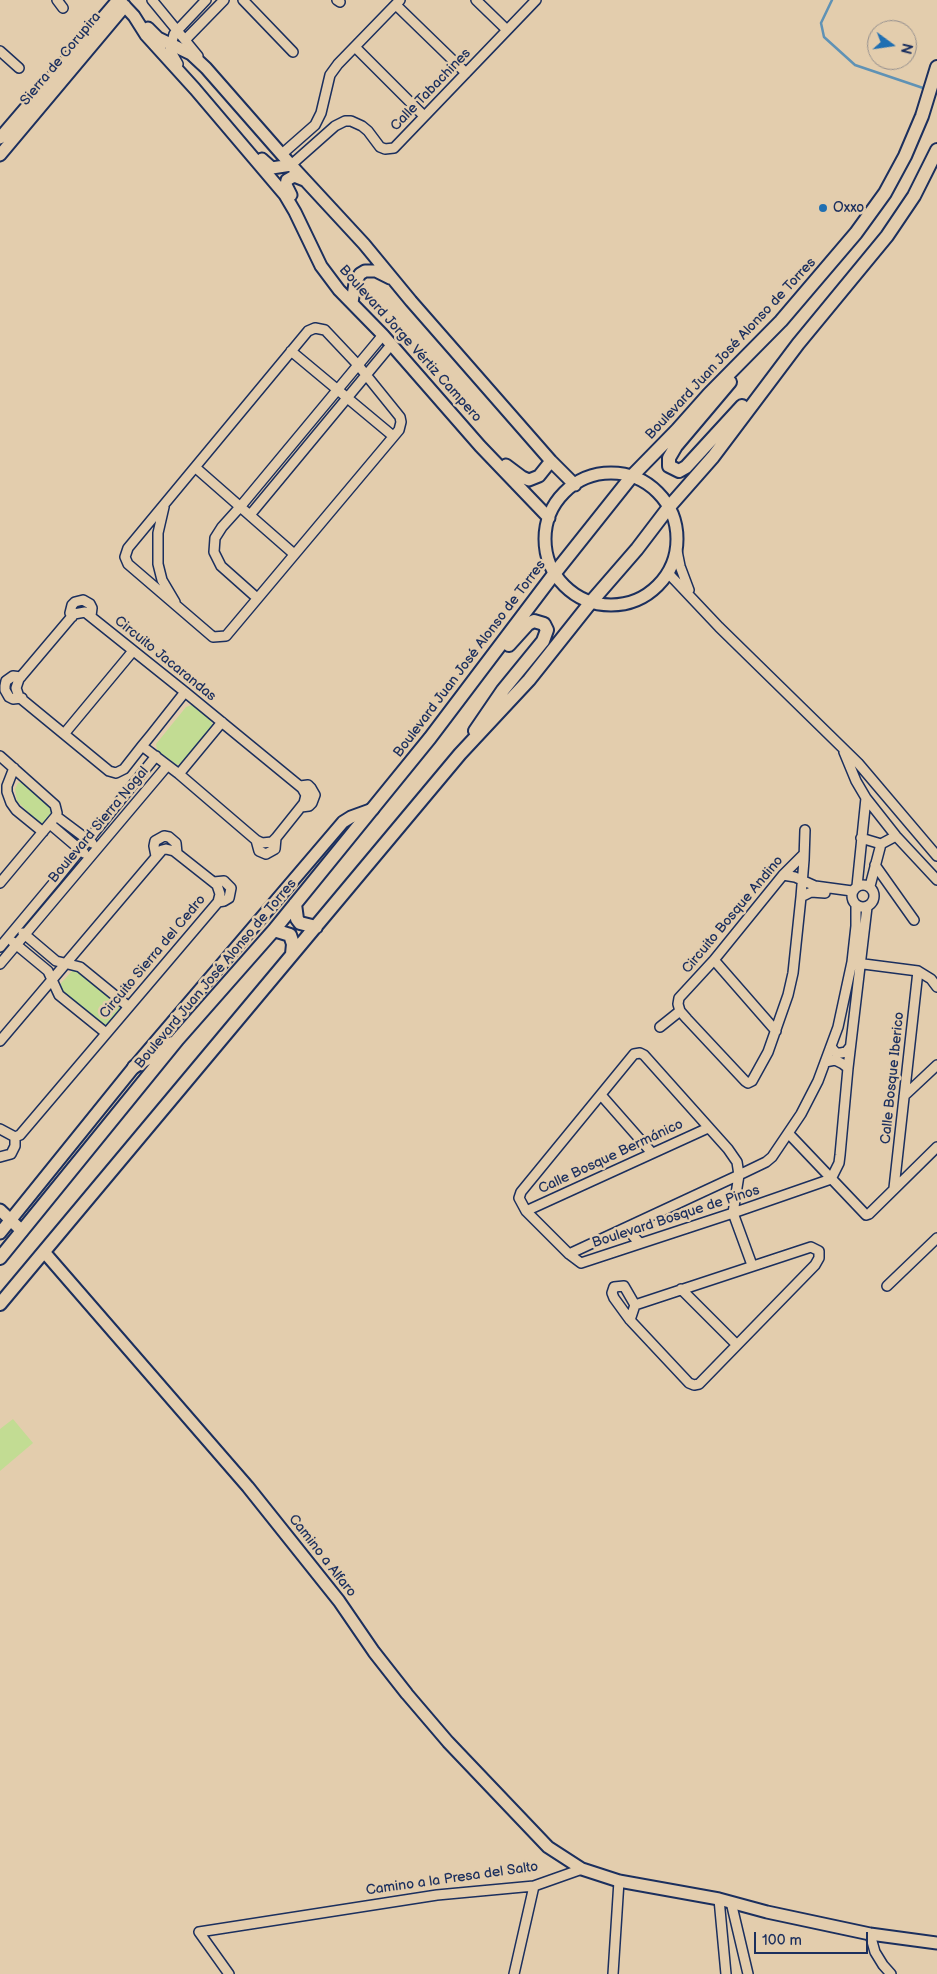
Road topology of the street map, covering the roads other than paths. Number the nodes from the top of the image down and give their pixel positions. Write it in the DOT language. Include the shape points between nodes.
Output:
graph roads {
  1 [pos="57,0"];
  2 [pos="152,0"];
  3 [pos="224,0"];
  4 [pos="243,0"];
  5 [pos="476,0"];
  6 [pos="536,0"];
  7 [pos="121,2"];
  8 [pos="398,2"];
  9 [pos="203,3"];
  10 [pos="64,8"];
  11 [pos="134,16"];
  12 [pos="210,16"];
  13 [pos="507,30"];
  14 [pos="174,36"];
  15 [pos="185,40"];
  16 [pos="355,47"];
  17 [pos="0,51"];
  18 [pos="293,52"];
  19 [pos="19,68"];
  20 [pos="206,68"];
  21 [pos="937,68"];
  22 [pos="466,73"];
  23 [pos="195,89"];
  24 [pos="424,116"];
  25 [pos="315,125"];
  26 [pos="324,136"];
  27 [pos="0,138"];
  28 [pos="240,141"];
  29 [pos="937,150"];
  30 [pos="282,154"];
  31 [pos="0,155"];
  32 [pos="291,165"];
  33 [pos="306,181"];
  34 [pos="290,202"];
  35 [pos="397,283"];
  36 [pos="352,303"];
  37 [pos="382,335"];
  38 [pos="391,346"];
  39 [pos="756,346"];
  40 [pos="292,352"];
  41 [pos="358,365"];
  42 [pos="781,368"];
  43 [pos="366,375"];
  44 [pos="337,390"];
  45 [pos="348,398"];
  46 [pos="393,436"];
  47 [pos="480,446"];
  48 [pos="551,461"];
  49 [pos="196,468"];
  50 [pos="632,476"];
  51 [pos="575,485"];
  52 [pos="164,506"];
  53 [pos="240,507"];
  54 [pos="669,507"];
  55 [pos="250,515"];
  56 [pos="549,518"];
  57 [pos="678,551"];
  58 [pos="294,554"];
  59 [pos="668,573"];
  60 [pos="554,574"];
  61 [pos="257,598"];
  62 [pos="694,599"];
  63 [pos="591,602"];
  64 [pos="179,608"];
  65 [pos="133,651"];
  66 [pos="466,690"];
  67 [pos="185,692"];
  68 [pos="222,722"];
  69 [pos="64,734"];
  70 [pos="142,746"];
  71 [pos="843,750"];
  72 [pos="460,754"];
  73 [pos="0,756"];
  74 [pos="156,756"];
  75 [pos="167,766"];
  76 [pos="14,768"];
  77 [pos="179,774"];
  78 [pos="135,782"];
  79 [pos="146,791"];
  80 [pos="123,797"];
  81 [pos="866,798"];
  82 [pos="133,806"];
  83 [pos="373,808"];
  84 [pos="56,816"];
  85 [pos="50,824"];
  86 [pos="805,830"];
  87 [pos="43,832"];
  88 [pos="896,836"];
  89 [pos="862,838"];
  90 [pos="89,840"];
  91 [pos="881,844"];
  92 [pos="99,847"];
  93 [pos="81,850"];
  94 [pos="804,854"];
  95 [pos="937,856"];
  96 [pos="90,858"];
  97 [pos="875,866"];
  98 [pos="783,875"];
  99 [pos="2,878"];
  100 [pos="802,880"];
  101 [pos="937,880"];
  102 [pos="870,886"];
  103 [pos="891,888"];
  104 [pos="854,895"];
  105 [pos="874,895"];
  106 [pos="801,897"];
  107 [pos="295,904"];
  108 [pos="867,906"];
  109 [pos="914,920"];
  110 [pos="316,927"];
  111 [pos="17,928"];
  112 [pos="274,930"];
  113 [pos="26,935"];
  114 [pos="8,938"];
  115 [pos="17,946"];
  116 [pos="0,947"];
  117 [pos="292,954"];
  118 [pos="714,960"];
  119 [pos="66,963"];
  120 [pos="857,963"];
  121 [pos="0,964"];
  122 [pos="918,971"];
  123 [pos="52,980"];
  124 [pos="937,987"];
  125 [pos="129,1007"];
  126 [pos="680,1011"];
  127 [pos="660,1027"];
  128 [pos="776,1031"];
  129 [pos="106,1034"];
  130 [pos="178,1039"];
  131 [pos="0,1041"];
  132 [pos="831,1046"];
  133 [pos="850,1047"];
  134 [pos="825,1062"];
  135 [pos="937,1065"];
  136 [pos="134,1067"];
  137 [pos="848,1068"];
  138 [pos="601,1095"];
  139 [pos="904,1096"];
  140 [pos="708,1128"];
  141 [pos="0,1129"];
  142 [pos="788,1134"];
  143 [pos="15,1137"];
  144 [pos="937,1147"];
  145 [pos="652,1154"];
  146 [pos="0,1157"];
  147 [pos="739,1176"];
  148 [pos="831,1179"];
  149 [pos="894,1188"];
  150 [pos="0,1210"];
  151 [pos="526,1211"];
  152 [pos="733,1213"];
  153 [pos="11,1220"];
  154 [pos="633,1226"];
  155 [pos="1,1230"];
  156 [pos="18,1236"];
  157 [pos="937,1238"];
  158 [pos="640,1243"];
  159 [pos="45,1253"];
  160 [pos="570,1254"];
  161 [pos="0,1258"];
  162 [pos="752,1266"];
  163 [pos="887,1286"];
  164 [pos="681,1289"];
  165 [pos="0,1304"];
  166 [pos="635,1304"];
  167 [pos="630,1320"];
  168 [pos="737,1345"];
  169 [pos="582,1869"];
  170 [pos="619,1881"];
  171 [pos="534,1886"];
  172 [pos="725,1900"];
  173 [pos="870,1934"];
  174 [pos="937,1943"];
  175 [pos="229,1974"];
  176 [pos="514,1974"];
  177 [pos="614,1974"];
  178 [pos="726,1974"];
  179 [pos="748,1974"];
  180 [pos="891,1974"];
  1 -- 10 [label="street"];
  2 -- 14 [label="street"];
  3 -- 12 [label="street"];
  4 -- 18 [label="street"];
  5 -- 13 [label="street"];
  6 -- 13 [label="street, Calle Tabachines"];
  7 -- 11 [label="street, Boulevard Jorge Vértiz Campero"];
  7 -- 27 [label="street, Sierra de Corupira"];
  7 -- 31 [label="street, Sierra de Corupira"];
  8 -- 16 [label="street"];
  8 -- 22 [label="street"];
  9 -- 12 [label="street"];
  9 -- 14 [label="street"];
  11 -- 14 [label="street, Boulevard Jorge Vértiz Campero" via="158,38"];
  11 -- 23 [label="street, Boulevard Jorge Vértiz Campero" via="146,35"];
  12 -- 15 [label="street"];
  13 -- 22 [label="street, Calle Tabachines"];
  14 -- 15 [label="street"];
  14 -- 20 [label="street, Boulevard Jorge Vértiz Campero"];
  14 -- 23 [label="street" via="171,53"];
  15 -- 20 [label="street"];
  16 -- 24 [label="street"];
  16 -- 25 [label="street" via="330,75"];
  17 -- 19 [label="street"];
  20 -- 30 [label="street, Boulevard Jorge Vértiz Campero"];
  21 -- 39 [label="main road, Boulevard Juan José Alonso de Torres" via="915,135 885,193 827,268"];
  22 -- 24 [label="street, Calle Tabachines"];
  23 -- 28 [label="street, Boulevard Jorge Vértiz Campero"];
  24 -- 26 [label="street, Calle Tabachines" via="389,150 380,147 368,131 351,121 340,123"];
  25 -- 26 [label="street"];
  25 -- 30 [label="street"];
  26 -- 32 [label="street, Calle Tabachines"];
  28 -- 32 [label="street" via="250,146 270,167"];
  28 -- 34 [label="street, Boulevard Jorge Vértiz Campero"];
  29 -- 42 [label="main road" via="902,216"];
  30 -- 32 [label="street, Boulevard Jorge Vértiz Campero"];
  32 -- 33 [label="street, Boulevard Jorge Vértiz Campero"];
  33 -- 34 [label="street" via="294,176 287,180"];
  33 -- 35 [label="street, Boulevard Jorge Vértiz Campero"];
  34 -- 36 [label="street, Boulevard Jorge Vértiz Campero" via="321,266"];
  35 -- 36 [label="street" via="376,270 365,270 357,279"];
  35 -- 48 [label="street, Boulevard Jorge Vértiz Campero"];
  36 -- 37 [label="street, Boulevard Jorge Vértiz Campero"];
  37 -- 38 [label="street, Boulevard Jorge Vértiz Campero"];
  37 -- 41 [label="street"];
  38 -- 43 [label="street"];
  38 -- 47 [label="street, Boulevard Jorge Vértiz Campero"];
  39 -- 42 [label="main road" via="717,399 676,446 669,458 669,466 679,471 686,467 758,388"];
  39 -- 50 [label="main road, Boulevard Juan José Alonso de Torres"];
  40 -- 41 [label="street" via="308,331 322,329"];
  40 -- 44 [label="street"];
  40 -- 49 [label="street"];
  41 -- 43 [label="street"];
  41 -- 44 [label="street"];
  42 -- 54 [label="main road"];
  43 -- 45 [label="street"];
  43 -- 46 [label="street" via="400,417 399,430"];
  44 -- 45 [label="street"];
  44 -- 53 [label="street"];
  45 -- 46 [label="street"];
  45 -- 55 [label="street"];
  46 -- 58 [label="street"];
  47 -- 48 [label="street" via="529,480 539,476"];
  47 -- 56 [label="street, Boulevard Jorge Vértiz Campero"];
  48 -- 51 [label="street, Boulevard Jorge Vértiz Campero"];
  49 -- 52 [label="street"];
  49 -- 53 [label="street"];
  50 -- 51 [label="street" via="600,475"];
  50 -- 54 [label="street" via="652,487"];
  50 -- 60 [label="main road, Boulevard Juan José Alonso de Torres"];
  51 -- 56 [label="street" via="561,497"];
  52 -- 64 [label="street" via="158,533 158,564 162,580"];
  52 -- 64 [label="street" via="128,548 125,557 128,564"];
  53 -- 55 [label="street"];
  53 -- 61 [label="street" via="215,538 214,552 221,566"];
  54 -- 57 [label="street" via="677,528"];
  54 -- 63 [label="main road"];
  55 -- 58 [label="street"];
  56 -- 60 [label="street" via="545,548"];
  57 -- 59 [label="street"];
  57 -- 62 [label="street" via="683,577"];
  58 -- 61 [label="street"];
  59 -- 62 [label="street"];
  59 -- 63 [label="street" via="647,593 634,600 613,604"];
  60 -- 63 [label="street" via="568,593"];
  60 -- 66 [label="main road, Boulevard Juan José Alonso de Torres"];
  61 -- 64 [label="street" via="226,636 220,638 213,638"];
  62 -- 71 [label="street" via="718,627"];
  63 -- 72 [label="main road" via="530,680"];
  65 -- 67 [label="street, Circuito Jacarandas"];
  65 -- 69 [label="street"];
  65 -- 69 [label="street, Circuito Jacarandas" via="81,611 72,617 21,677 17,693"];
  66 -- 72 [label="main road" via="528,624 534,621 544,624 547,635 492,704"];
  66 -- 83 [label="main road, Boulevard Juan José Alonso de Torres"];
  67 -- 68 [label="street, Circuito Jacarandas"];
  67 -- 70 [label="street"];
  68 -- 77 [label="street"];
  68 -- 77 [label="street, Circuito Jacarandas" via="305,791 306,799 276,838 266,843 256,840"];
  69 -- 70 [label="street, Circuito Jacarandas" via="113,772 124,769"];
  70 -- 74 [label="street"];
  71 -- 81 [label="street"];
  71 -- 95 [label="street" via="858,763"];
  72 -- 110 [label="main road"];
  73 -- 76 [label="street"];
  74 -- 75 [label="street, Boulevard Sierra Nogal"];
  74 -- 78 [label="street, Boulevard Sierra Nogal"];
  75 -- 77 [label="street, Circuito Jacarandas"];
  75 -- 79 [label="street, Boulevard Sierra Nogal"];
  76 -- 84 [label="street" via="55,805"];
  76 -- 87 [label="street" via="7,786 11,803"];
  78 -- 79 [label="street"];
  78 -- 80 [label="street, Boulevard Sierra Nogal"];
  79 -- 82 [label="street, Boulevard Sierra Nogal"];
  80 -- 82 [label="street"];
  80 -- 90 [label="street, Boulevard Sierra Nogal"];
  81 -- 88 [label="street"];
  81 -- 89 [label="street, Boulevard Bosque de Pinos"];
  82 -- 92 [label="street, Boulevard Sierra Nogal"];
  83 -- 107 [label="main road, Boulevard Juan José Alonso de Torres"];
  83 -- 136 [label="street" via="343,822"];
  84 -- 85 [label="street"];
  84 -- 90 [label="street"];
  85 -- 87 [label="street"];
  85 -- 93 [label="street"];
  86 -- 94 [label="street"];
  87 -- 99 [label="street"];
  88 -- 91 [label="street"];
  88 -- 101 [label="street"];
  89 -- 91 [label="street"];
  89 -- 104 [label="street, Boulevard Bosque de Pinos"];
  90 -- 92 [label="street"];
  90 -- 93 [label="street, Boulevard Sierra Nogal"];
  91 -- 97 [label="street"];
  92 -- 96 [label="street, Boulevard Sierra Nogal"];
  93 -- 96 [label="street"];
  93 -- 111 [label="street, Boulevard Sierra Nogal"];
  94 -- 98 [label="street, Circuito Bosque Andino"];
  94 -- 100 [label="street, Circuito Bosque Andino"];
  96 -- 113 [label="street, Boulevard Sierra Nogal"];
  97 -- 102 [label="street"];
  97 -- 103 [label="street"];
  98 -- 100 [label="street"];
  98 -- 118 [label="street, Circuito Bosque Andino"];
  100 -- 104 [label="street"];
  100 -- 106 [label="street, Circuito Bosque Andino"];
  102 -- 104 [label="street" via="861,884"];
  102 -- 105 [label="street"];
  103 -- 105 [label="street"];
  103 -- 109 [label="street"];
  104 -- 106 [label="street" via="817,892"];
  104 -- 108 [label="street" via="861,907"];
  104 -- 120 [label="street, Boulevard Bosque de Pinos"];
  105 -- 108 [label="street" via="874,900"];
  106 -- 128 [label="street" via="793,973"];
  107 -- 110 [label="main road" via="300,923"];
  107 -- 112 [label="main road, Boulevard Juan José Alonso de Torres"];
  108 -- 120 [label="street, Boulevard Bosque de Pinos"];
  110 -- 117 [label="main road"];
  111 -- 113 [label="street"];
  111 -- 114 [label="street, Boulevard Sierra Nogal"];
  112 -- 117 [label="main road" via="290,936"];
  112 -- 130 [label="main road, Boulevard Juan José Alonso de Torres"];
  113 -- 115 [label="street, Boulevard Sierra Nogal"];
  113 -- 119 [label="street" via="56,962"];
  114 -- 115 [label="street"];
  114 -- 116 [label="street, Boulevard Sierra Nogal"];
  115 -- 121 [label="street, Boulevard Sierra Nogal"];
  115 -- 123 [label="street" via="48,971"];
  117 -- 159 [label="main road"];
  118 -- 126 [label="street, Circuito Bosque Andino" via="679,998"];
  118 -- 128 [label="street"];
  119 -- 123 [label="street, Circuito Sierra del Cedro"];
  119 -- 125 [label="street" via="80,967"];
  119 -- 125 [label="street, Circuito Sierra del Cedro" via="156,856 166,848 177,853 214,882 220,891 218,902"];
  120 -- 122 [label="street"];
  120 -- 132 [label="street, Boulevard Bosque de Pinos"];
  120 -- 133 [label="street, Boulevard Bosque de Pinos"];
  122 -- 124 [label="street"];
  122 -- 139 [label="street, Calle Bosque Iberico"];
  123 -- 129 [label="street" via="60,995"];
  123 -- 131 [label="street, Circuito Sierra del Cedro"];
  125 -- 129 [label="street, Circuito Sierra del Cedro"];
  126 -- 127 [label="street"];
  126 -- 128 [label="street" via="748,1083 768,1052"];
  129 -- 143 [label="street, Circuito Sierra del Cedro" via="20,1136"];
  130 -- 136 [label="main road"];
  130 -- 156 [label="main road, Boulevard Juan José Alonso de Torres"];
  132 -- 133 [label="street" via="836,1053 846,1052"];
  132 -- 134 [label="street, Boulevard Bosque de Pinos"];
  133 -- 137 [label="street, Boulevard Bosque de Pinos"];
  134 -- 137 [label="street" via="835,1060"];
  134 -- 142 [label="street, Boulevard Bosque de Pinos"];
  135 -- 139 [label="street"];
  136 -- 153 [label="street"];
  137 -- 148 [label="street, Boulevard Bosque de Pinos" via="839,1163"];
  138 -- 140 [label="street" via="634,1054 640,1053"];
  138 -- 145 [label="street"];
  138 -- 151 [label="street" via="521,1192 519,1198"];
  139 -- 149 [label="street, Calle Bosque Iberico"];
  140 -- 145 [label="street, Calle Bosque Bermánico"];
  140 -- 147 [label="street" via="737,1162"];
  141 -- 143 [label="street"];
  142 -- 147 [label="street, Boulevard Bosque de Pinos" via="772,1157"];
  142 -- 148 [label="street"];
  143 -- 146 [label="street, Circuito Sierra del Cedro" via="11,1154"];
  144 -- 149 [label="street"];
  145 -- 151 [label="street, Calle Bosque Bermánico"];
  147 -- 152 [label="street"];
  147 -- 154 [label="street, Boulevard Bosque de Pinos"];
  148 -- 149 [label="street" via="866,1215"];
  148 -- 152 [label="street, Boulevard Bosque de Pinos"];
  150 -- 153 [label="street"];
  151 -- 160 [label="street"];
  152 -- 158 [label="street, Boulevard Bosque de Pinos"];
  152 -- 162 [label="street"];
  153 -- 155 [label="street"];
  153 -- 156 [label="street"];
  154 -- 158 [label="street" via="633,1236"];
  154 -- 160 [label="street, Boulevard Bosque de Pinos"];
  155 -- 156 [label="street"];
  156 -- 161 [label="main road, Boulevard Juan José Alonso de Torres"];
  157 -- 163 [label="street"];
  158 -- 160 [label="street, Boulevard Bosque de Pinos" via="581,1263"];
  159 -- 165 [label="main road"];
  159 -- 169 [label="street, Camino a Alfaro" via="248,1487 339,1601 400,1685 448,1742 548,1847"];
  162 -- 164 [label="street"];
  162 -- 168 [label="street" via="811,1247 819,1251 815,1265"];
  164 -- 166 [label="street"];
  164 -- 168 [label="street"];
  166 -- 167 [label="street"];
  166 -- 167 [label="street" via="624,1286 614,1287 614,1298"];
  167 -- 168 [label="street" via="694,1385 699,1384"];
  169 -- 170 [label="street"];
  169 -- 171 [label="street, Camino a la Presa del Salto"];
  170 -- 172 [label="street"];
  170 -- 177 [label="street"];
  171 -- 175 [label="street, Camino a la Presa del Salto" via="437,1895 199,1932"];
  171 -- 176 [label="street"];
  172 -- 173 [label="street"];
  172 -- 178 [label="street"];
  172 -- 179 [label="street"];
  173 -- 174 [label="street"];
  173 -- 180 [label="street" via="875,1952"];
}
